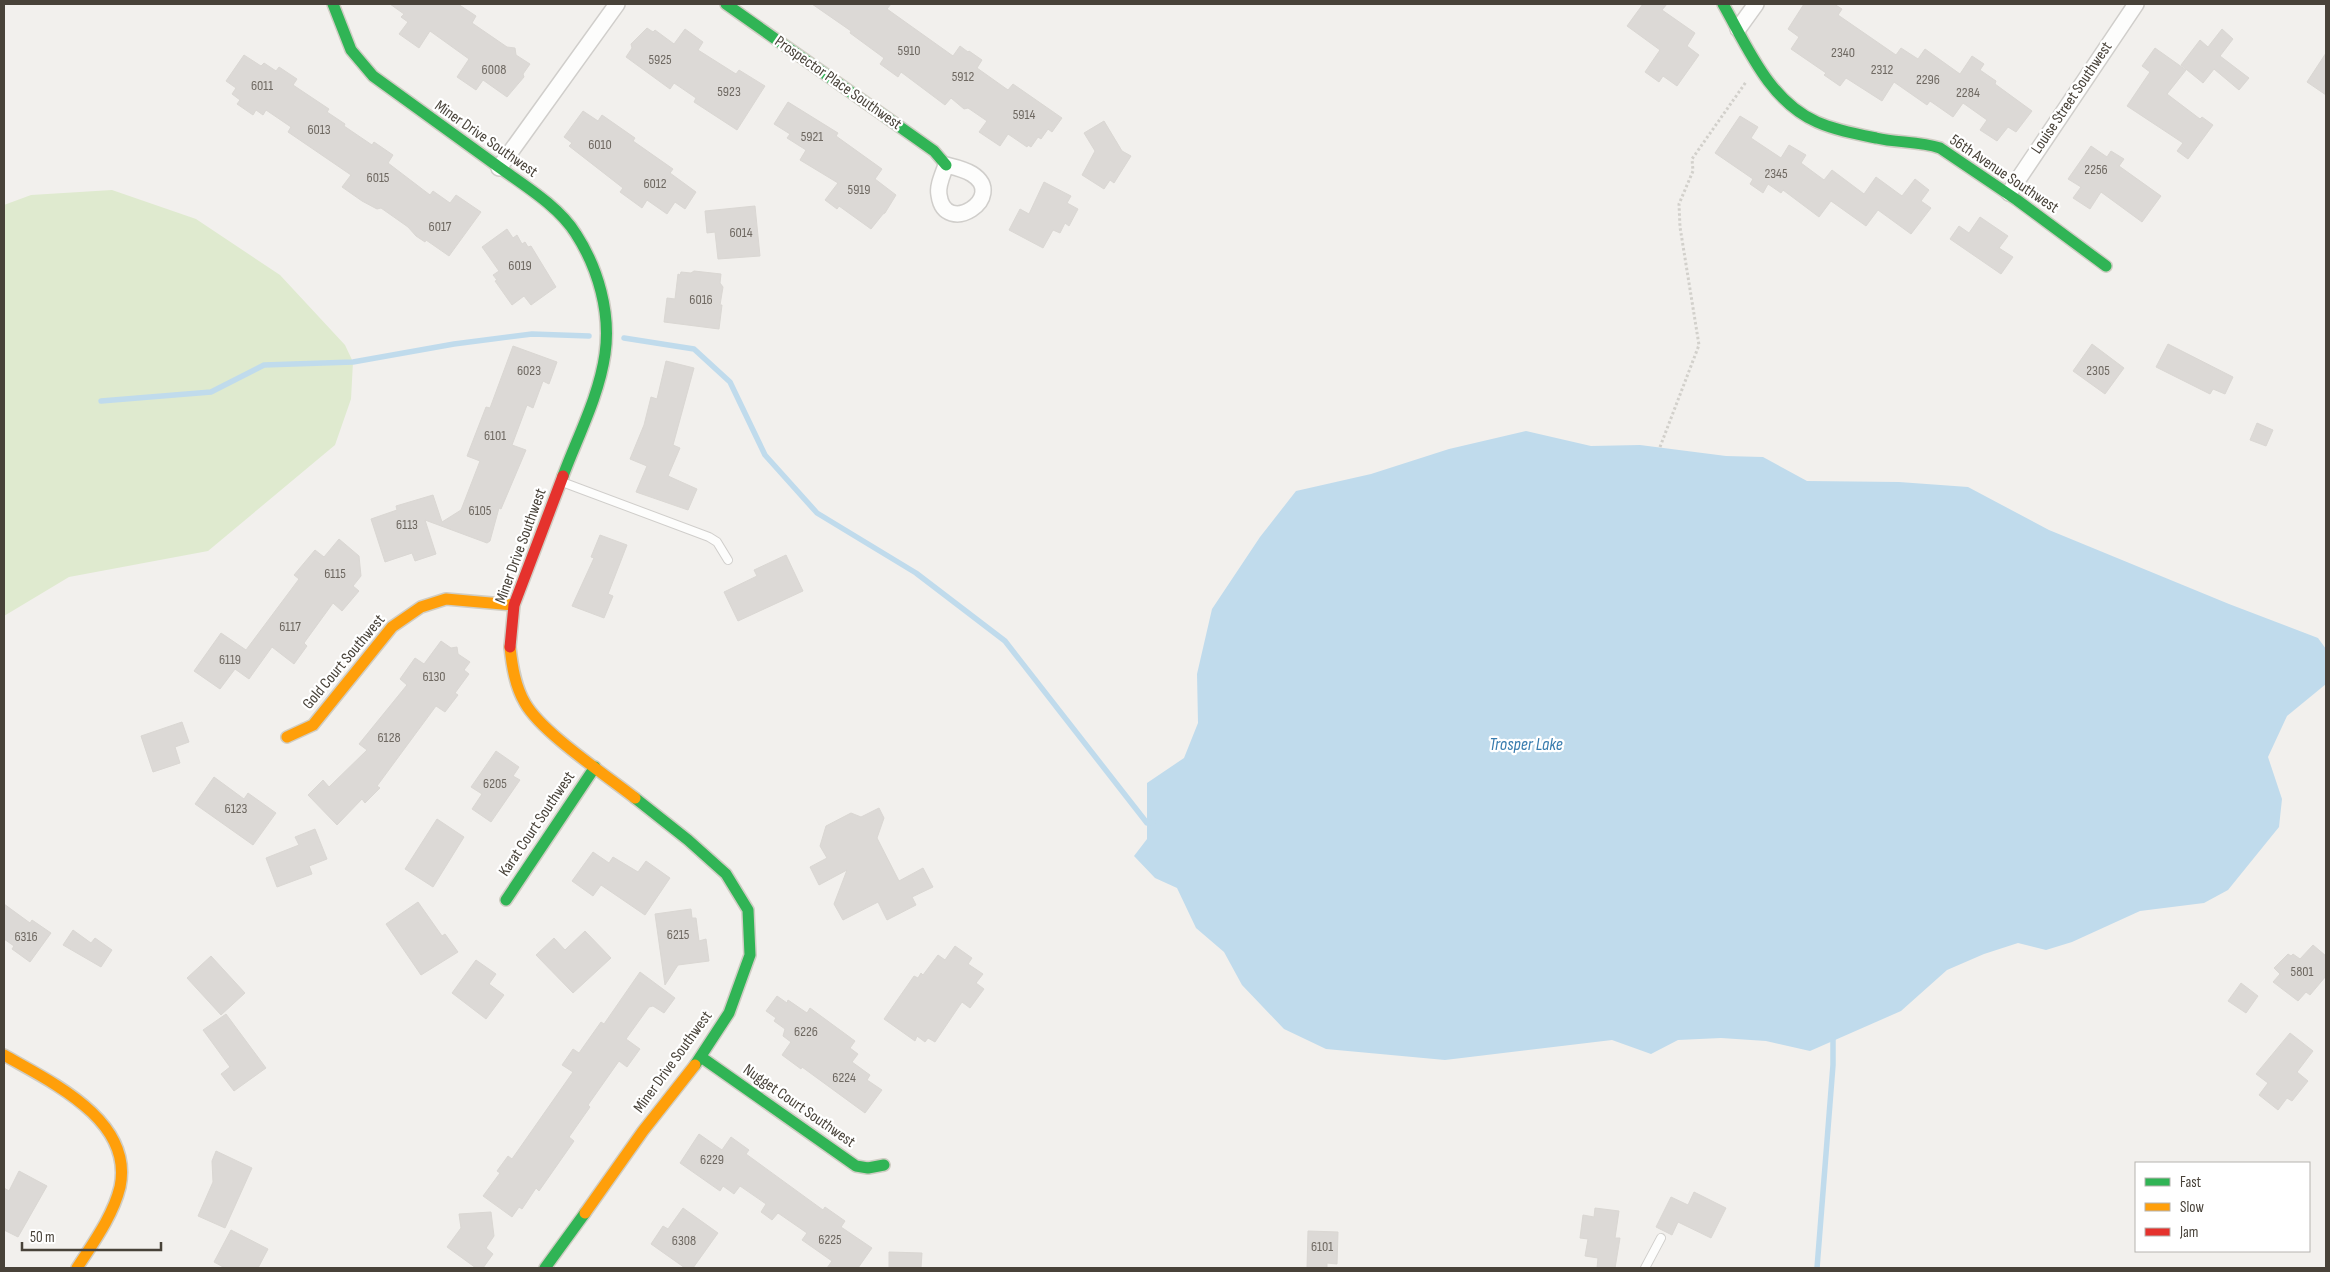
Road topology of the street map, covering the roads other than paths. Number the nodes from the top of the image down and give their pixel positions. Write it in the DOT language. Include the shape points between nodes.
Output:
graph roads {
  1 [pos="333,4"];
  2 [pos="617,4"];
  3 [pos="726,4"];
  4 [pos="1723,4"];
  5 [pos="1756,4"];
  6 [pos="2136,4"];
  7 [pos="1738,29"];
  8 [pos="946,165"];
  9 [pos="500,168"];
  10 [pos="2009,193"];
  11 [pos="2106,266"];
  12 [pos="562,482"];
  13 [pos="728,560"];
  14 [pos="514,605"];
  15 [pos="287,737"];
  16 [pos="595,767"];
  17 [pos="506,900"];
  18 [pos="4,1055"];
  19 [pos="701,1057"];
  20 [pos="884,1165"];
  21 [pos="1661,1238"];
  22 [pos="77,1268"];
  23 [pos="545,1268"];
  24 [pos="1645,1268"];
  1 -- 9 [label="street, Miner Drive Southwest" via="351,50 373,76"];
  2 -- 9 [label="street"];
  3 -- 8 [label="street, Prospector Place Southwest" via="934,151"];
  4 -- 7 [label="street, 56th Avenue Southwest"];
  5 -- 7 [label="street"];
  6 -- 10 [label="street, Louise Street Southwest"];
  7 -- 10 [label="street, 56th Avenue Southwest" via="1758,65 1786,100 1813,120 1888,142 1938,147"];
  9 -- 12 [label="street, Miner Drive Southwest" via="544,200 576,233 598,279 603,302 605,353"];
  10 -- 11 [label="street, 56th Avenue Southwest"];
  12 -- 13 [label="lane" via="709,537 717,542"];
  12 -- 14 [label="street, Miner Drive Southwest"];
  14 -- 15 [label="street, Gold Court Southwest" via="446,599 421,607 392,627 313,725"];
  14 -- 16 [label="street, Miner Drive Southwest" via="510,640 512,661 525,703 547,729"];
  16 -- 17 [label="street, Karat Court Southwest"];
  16 -- 19 [label="street, Miner Drive Southwest" via="726,874 748,910 750,956 729,1013"];
  18 -- 22 [label="street" via="84,1107 104,1124 117,1146 121,1163 120,1186"];
  19 -- 20 [label="street, Nugget Court Southwest" via="856,1166"];
  19 -- 23 [label="street, Miner Drive Southwest" via="643,1130"];
  21 -- 24 [label="lane"];
}
